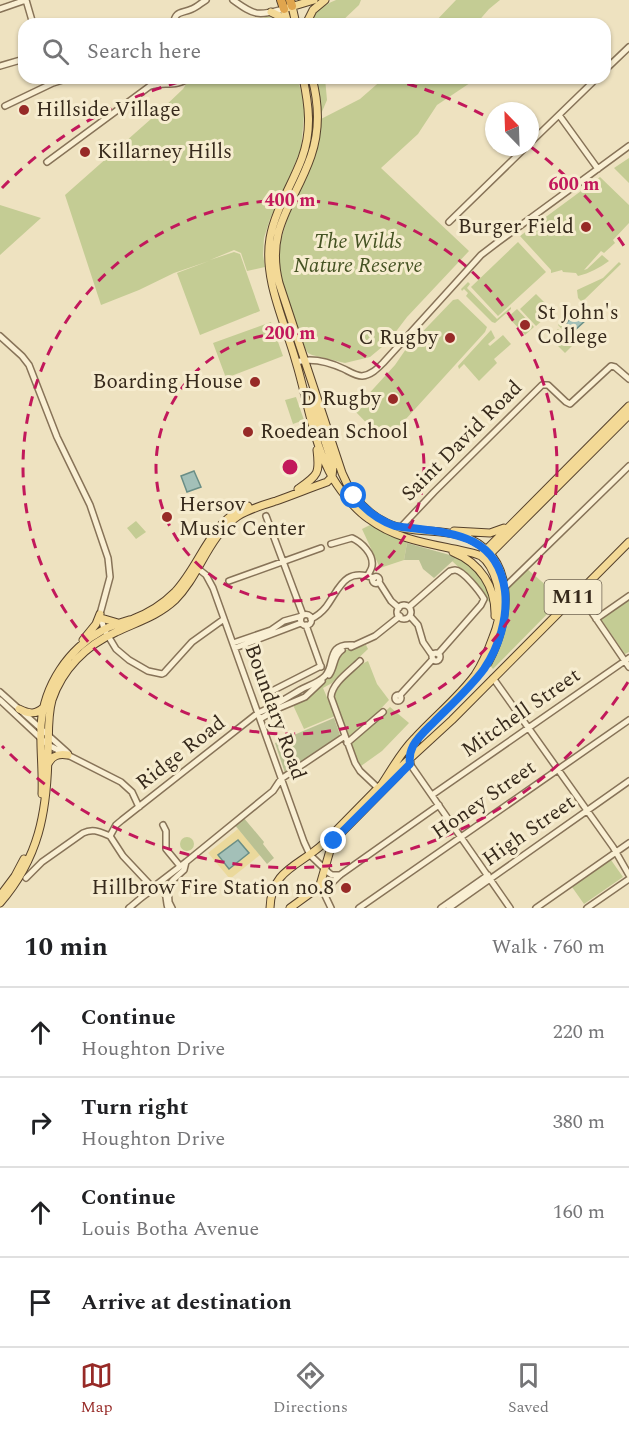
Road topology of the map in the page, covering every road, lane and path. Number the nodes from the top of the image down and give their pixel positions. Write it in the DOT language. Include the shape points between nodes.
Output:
graph roads {
  1 [pos="206,0"];
  2 [pos="233,0"];
  3 [pos="314,0"];
  4 [pos="325,0"];
  5 [pos="28,1"];
  6 [pos="287,4"];
  7 [pos="0,10"];
  8 [pos="271,12"];
  9 [pos="32,18"];
  10 [pos="174,18"];
  11 [pos="281,18"];
  12 [pos="293,18"];
  13 [pos="309,18"];
  14 [pos="629,47"];
  15 [pos="18,60"];
  16 [pos="611,64"];
  17 [pos="0,66"];
  18 [pos="44,84"];
  19 [pos="156,84"];
  20 [pos="304,84"];
  21 [pos="313,84"];
  22 [pos="591,84"];
  23 [pos="5,106"];
  24 [pos="559,115"];
  25 [pos="539,134"];
  26 [pos="629,146"];
  27 [pos="517,156"];
  28 [pos="47,162"];
  29 [pos="598,169"];
  30 [pos="449,222"];
  31 [pos="0,336"];
  32 [pos="305,359"];
  33 [pos="296,362"];
  34 [pos="311,378"];
  35 [pos="629,380"];
  36 [pos="629,406"];
  37 [pos="629,415"];
  38 [pos="314,429"];
  39 [pos="629,466"];
  40 [pos="330,480"];
  41 [pos="298,489"];
  42 [pos="362,505"];
  43 [pos="266,516"];
  44 [pos="516,519"];
  45 [pos="401,527"];
  46 [pos="414,528"];
  47 [pos="407,538"];
  48 [pos="421,542"];
  49 [pos="629,542"];
  50 [pos="331,544"];
  51 [pos="321,548"];
  52 [pos="485,555"];
  53 [pos="283,561"];
  54 [pos="196,567"];
  55 [pos="373,578"];
  56 [pos="230,581"];
  57 [pos="502,590"];
  58 [pos="578,592"];
  59 [pos="629,596"];
  60 [pos="409,607"];
  61 [pos="399,608"];
  62 [pos="303,615"];
  63 [pos="100,616"];
  64 [pos="399,616"];
  65 [pos="410,616"];
  66 [pos="224,619"];
  67 [pos="311,619"];
  68 [pos="596,619"];
  69 [pos="120,623"];
  70 [pos="304,624"];
  71 [pos="106,632"];
  72 [pos="493,639"];
  73 [pos="234,646"];
  74 [pos="78,647"];
  75 [pos="434,656"];
  76 [pos="627,659"];
  77 [pos="360,661"];
  78 [pos="629,667"];
  79 [pos="493,678"];
  80 [pos="1,694"];
  81 [pos="266,694"];
  82 [pos="400,695"];
  83 [pos="0,700"];
  84 [pos="44,706"];
  85 [pos="19,709"];
  86 [pos="383,712"];
  87 [pos="259,716"];
  88 [pos="629,720"];
  89 [pos="528,728"];
  90 [pos="41,729"];
  91 [pos="345,736"];
  92 [pos="45,737"];
  93 [pos="347,743"];
  94 [pos="48,745"];
  95 [pos="69,755"];
  96 [pos="411,759"];
  97 [pos="48,764"];
  98 [pos="557,770"];
  99 [pos="281,779"];
  100 [pos="629,781"];
  101 [pos="380,786"];
  102 [pos="432,795"];
  103 [pos="439,806"];
  104 [pos="139,807"];
  105 [pos="586,811"];
  106 [pos="163,825"];
  107 [pos="110,836"];
  108 [pos="460,837"];
  109 [pos="629,843"];
  110 [pos="616,852"];
  111 [pos="310,855"];
  112 [pos="186,862"];
  113 [pos="180,866"];
  114 [pos="325,869"];
  115 [pos="340,875"];
  116 [pos="489,877"];
  117 [pos="629,877"];
  118 [pos="26,878"];
  119 [pos="153,888"];
  120 [pos="321,888"];
  121 [pos="166,890"];
  122 [pos="312,892"];
  123 [pos="0,896"];
  124 [pos="326,899"];
  125 [pos="0,903"];
  126 [pos="168,906"];
  127 [pos="129,908"];
  128 [pos="270,908"];
  129 [pos="290,908"];
  130 [pos="331,908"];
  131 [pos="359,908"];
  132 [pos="441,908"];
  133 [pos="449,908"];
  134 [pos="510,908"];
  135 [pos="536,908"];
  136 [pos="587,908"];
  1 -- 10 [label="street"];
  2 -- 8 [label="street" via="252,13"];
  3 -- 6 [label="main road"];
  4 -- 13 [label="main road"];
  5 -- 7 [label="street"];
  5 -- 9 [label="street"];
  6 -- 8 [label="street"];
  6 -- 12 [label="main road"];
  8 -- 11 [label="main road"];
  14 -- 16 [label="street"];
  15 -- 17 [label="street"];
  18 -- 23 [label="street"];
  19 -- 28 [label="street"];
  20 -- 33 [label="main road" via="309,117 307,144 273,225 268,254 271,280"];
  21 -- 32 [label="main road" via="318,113 315,141 278,230 275,255 278,279"];
  22 -- 24 [label="street"];
  24 -- 25 [label="street"];
  24 -- 29 [label="street"];
  26 -- 29 [label="street"];
  27 -- 30 [label="street"];
  29 -- 32 [label="street" via="481,255 372,372 357,375 333,364"];
  31 -- 63 [label="street" via="28,365 90,505 110,564"];
  32 -- 33 [label="street"];
  32 -- 34 [label="main road"];
  33 -- 38 [label="main road"];
  34 -- 40 [label="main road" via="315,411 333,466"];
  34 -- 42 [label="main road" via="346,482"];
  35 -- 45 [label="street, Saint David Road" via="610,366 570,404 548,385 542,385"];
  36 -- 44 [label="main road"];
  37 -- 52 [label="main road"];
  38 -- 40 [label="main road"];
  38 -- 41 [label="main road" via="318,469"];
  39 -- 57 [label="street"];
  40 -- 41 [label="main road"];
  40 -- 42 [label="main road" via="339,481"];
  40 -- 47 [label="main road" via="367,518"];
  40 -- 54 [label="main road" via="238,516"];
  41 -- 54 [label="main road" via="230,516 208,542"];
  42 -- 45 [label="main road" via="383,521"];
  43 -- 53 [label="street"];
  44 -- 46 [label="main road" via="490,533"];
  44 -- 52 [label="main road"];
  45 -- 46 [label="main road"];
  45 -- 47 [label="main road"];
  46 -- 52 [label="main road" via="463,537 475,542"];
  47 -- 48 [label="main road"];
  48 -- 52 [label="main road"];
  48 -- 72 [label="main road" via="462,556 480,570 494,599"];
  49 -- 58 [label="main road, M11"];
  50 -- 55 [label="street" via="352,538 360,543 371,559"];
  51 -- 53 [label="street"];
  52 -- 57 [label="main road"];
  53 -- 56 [label="street"];
  53 -- 62 [label="street"];
  54 -- 66 [label="street, Boundary Road" via="211,583"];
  54 -- 69 [label="main road" via="165,600"];
  54 -- 71 [label="main road" via="183,592 167,607 148,619"];
  55 -- 61 [label="street"];
  55 -- 67 [label="street" via="354,575 344,580 325,609"];
  57 -- 72 [label="main road"];
  57 -- 96 [label="main road" via="505,612 496,647 474,681 420,736"];
  58 -- 68 [label="street"];
  58 -- 79 [label="main road, M11"];
  59 -- 68 [label="street"];
  60 -- 61 [label="street"];
  60 -- 65 [label="street"];
  60 -- 75 [label="street" via="453,570 481,593 481,605"];
  61 -- 64 [label="street"];
  62 -- 67 [label="street"];
  62 -- 70 [label="street" via="300,619"];
  62 -- 73 [label="street"];
  63 -- 69 [label="main road"];
  63 -- 71 [label="street"];
  63 -- 74 [label="main road"];
  64 -- 65 [label="street"];
  64 -- 87 [label="street, Ridge Road" via="375,636 334,651 324,677"];
  65 -- 75 [label="street"];
  66 -- 71 [label="street" via="192,642 162,674 129,660 116,649"];
  66 -- 73 [label="street, Boundary Road"];
  67 -- 70 [label="street"];
  68 -- 76 [label="street"];
  69 -- 71 [label="main road"];
  70 -- 73 [label="street"];
  70 -- 81 [label="street" via="321,667"];
  71 -- 74 [label="main road"];
  71 -- 92 [label="main road" via="77,658 59,684"];
  72 -- 101 [label="main road" via="474,676 408,745"];
  73 -- 87 [label="street, Boundary Road"];
  74 -- 84 [label="main road" via="64,663"];
  75 -- 82 [label="street"];
  76 -- 78 [label="street"];
  76 -- 89 [label="street, Mitchell Street"];
  77 -- 91 [label="street" via="331,693"];
  79 -- 89 [label="street"];
  79 -- 96 [label="main road, M11"];
  80 -- 85 [label="street"];
  83 -- 92 [label="street"];
  84 -- 85 [label="main road" via="32,713"];
  84 -- 90 [label="main road"];
  85 -- 90 [label="street"];
  86 -- 93 [label="street"];
  87 -- 99 [label="street, Boundary Road"];
  87 -- 104 [label="street, Ridge Road"];
  88 -- 98 [label="street, Honey Street"];
  89 -- 98 [label="street"];
  89 -- 102 [label="street, Mitchell Street"];
  90 -- 92 [label="main road"];
  91 -- 93 [label="street"];
  91 -- 99 [label="street"];
  92 -- 94 [label="main road"];
  92 -- 95 [label="street"];
  92 -- 123 [label="main road" via="37,824 23,861"];
  93 -- 101 [label="street" via="357,767"];
  94 -- 95 [label="street"];
  94 -- 97 [label="main road"];
  95 -- 97 [label="main road" via="55,756"];
  95 -- 104 [label="street" via="122,782"];
  96 -- 101 [label="main road, M11"];
  96 -- 102 [label="street"];
  96 -- 114 [label="main road, M11" via="338,836"];
  97 -- 125 [label="main road" via="37,840 23,872"];
  98 -- 105 [label="street"];
  98 -- 108 [label="street, Honey Street"];
  99 -- 111 [label="street, Boundary Road"];
  99 -- 112 [label="street" via="273,791"];
  100 -- 105 [label="street, High Street"];
  101 -- 111 [label="main road, M11"];
  102 -- 103 [label="street"];
  103 -- 108 [label="street"];
  103 -- 115 [label="street"];
  104 -- 107 [label="street, Ridge Road" via="116,825"];
  105 -- 110 [label="street"];
  105 -- 116 [label="street, High Street"];
  106 -- 113 [label="street" via="166,849"];
  107 -- 118 [label="street" via="87,831"];
  107 -- 119 [label="street"];
  108 -- 116 [label="street"];
  108 -- 131 [label="street, Honey Street"];
  109 -- 110 [label="street"];
  110 -- 117 [label="street"];
  110 -- 135 [label="street"];
  111 -- 114 [label="street, Boundary Road"];
  111 -- 128 [label="main road, M11" via="274,885"];
  112 -- 113 [label="street"];
  112 -- 121 [label="street" via="184,870"];
  113 -- 119 [label="street"];
  114 -- 115 [label="street"];
  114 -- 120 [label="main road, M11"];
  115 -- 120 [label="street"];
  116 -- 132 [label="street"];
  116 -- 133 [label="street, High Street"];
  116 -- 134 [label="street"];
  117 -- 136 [label="street"];
  119 -- 121 [label="street"];
  119 -- 127 [label="street"];
  120 -- 122 [label="main road"];
  120 -- 124 [label="street"];
  121 -- 126 [label="street"];
  122 -- 124 [label="street"];
  122 -- 129 [label="main road"];
  124 -- 130 [label="street"];
}
